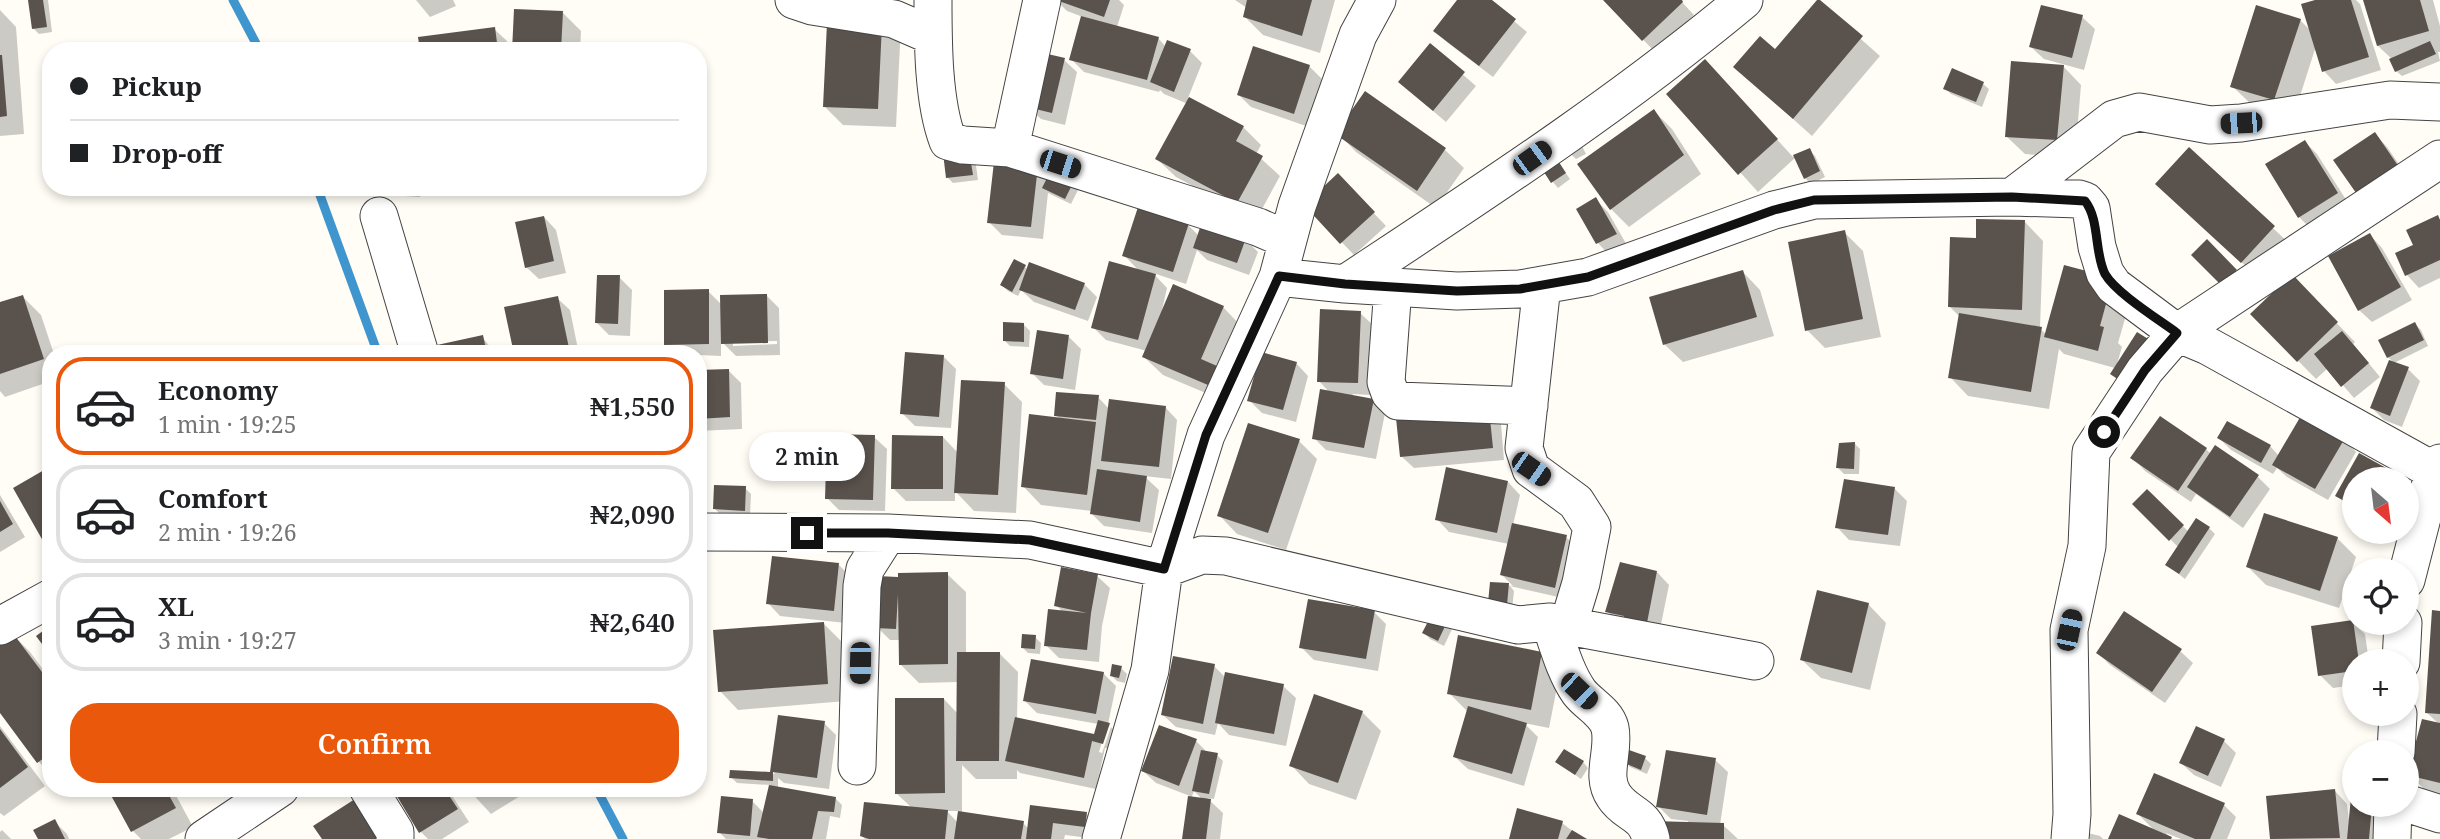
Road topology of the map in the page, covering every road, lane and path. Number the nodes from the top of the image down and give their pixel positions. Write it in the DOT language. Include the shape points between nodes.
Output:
graph roads {
  1 [pos="794,0"];
  2 [pos="933,0"];
  3 [pos="1042,0"];
  4 [pos="1377,0"];
  5 [pos="1744,0"];
  6 [pos="933,36"];
  7 [pos="2440,102"];
  8 [pos="1010,148"];
  9 [pos="2440,159"];
  10 [pos="2012,197"];
  11 [pos="379,216"];
  12 [pos="1288,240"];
  13 [pos="1279,276"];
  14 [pos="1345,284"];
  15 [pos="1542,285"];
  16 [pos="1392,287"];
  17 [pos="2177,333"];
  18 [pos="417,345"];
  19 [pos="1529,406"];
  20 [pos="2437,467"];
  21 [pos="707,532"];
  22 [pos="888,533"];
  23 [pos="2412,558"];
  24 [pos="1164,569"];
  25 [pos="42,603"];
  26 [pos="1559,624"];
  27 [pos="0,626"];
  28 [pos="1755,661"];
  29 [pos="857,766"];
  30 [pos="267,797"];
  31 [pos="374,797"];
  32 [pos="2419,807"];
  33 [pos="2440,814"];
  34 [pos="2393,817"];
  35 [pos="204,839"];
  36 [pos="395,839"];
  37 [pos="1101,839"];
  38 [pos="1651,839"];
  39 [pos="2070,839"];
  40 [pos="2392,839"];
  1 -- 6 [label="street" via="894,19"];
  2 -- 6 [label="street"];
  3 -- 8 [label="street"];
  4 -- 12 [label="street" via="1358,35"];
  5 -- 14 [label="street" via="1687,47 1532,158"];
  6 -- 8 [label="street" via="948,141"];
  7 -- 10 [label="street" via="2390,100 2210,125 2139,112 2114,119"];
  8 -- 12 [label="street"];
  9 -- 17 [label="street"];
  10 -- 15 [label="street" via="1814,200 1588,277"];
  10 -- 17 [label="street" via="2085,201 2091,208 2097,247 2109,279"];
  11 -- 18 [label="street"];
  12 -- 13 [label="street"];
  13 -- 14 [label="street"];
  13 -- 24 [label="street" via="1206,435"];
  14 -- 16 [label="street"];
  15 -- 16 [label="street" via="1457,291"];
  15 -- 19 [label="street"];
  16 -- 19 [label="street" via="1386,382 1398,401"];
  17 -- 20 [label="street"];
  17 -- 39 [label="street" via="2145,370 2091,452 2087,546 2069,630"];
  19 -- 26 [label="street" via="1524,448 1531,469 1576,502 1592,527 1581,583"];
  20 -- 23 [label="street"];
  21 -- 22 [label="street"];
  22 -- 24 [label="street" via="1030,540"];
  22 -- 29 [label="street" via="865,569 862,586"];
  24 -- 26 [label="street" via="1202,555 1226,556 1518,625"];
  24 -- 37 [label="street" via="1150,670"];
  25 -- 27 [label="street"];
  26 -- 28 [label="street"];
  26 -- 38 [label="street" via="1566,666 1579,691 1610,726 1607,781 1614,798 1648,825"];
  30 -- 35 [label="street"];
  31 -- 36 [label="street"];
  32 -- 33 [label="street"];
  34 -- 40 [label="street"];
}
